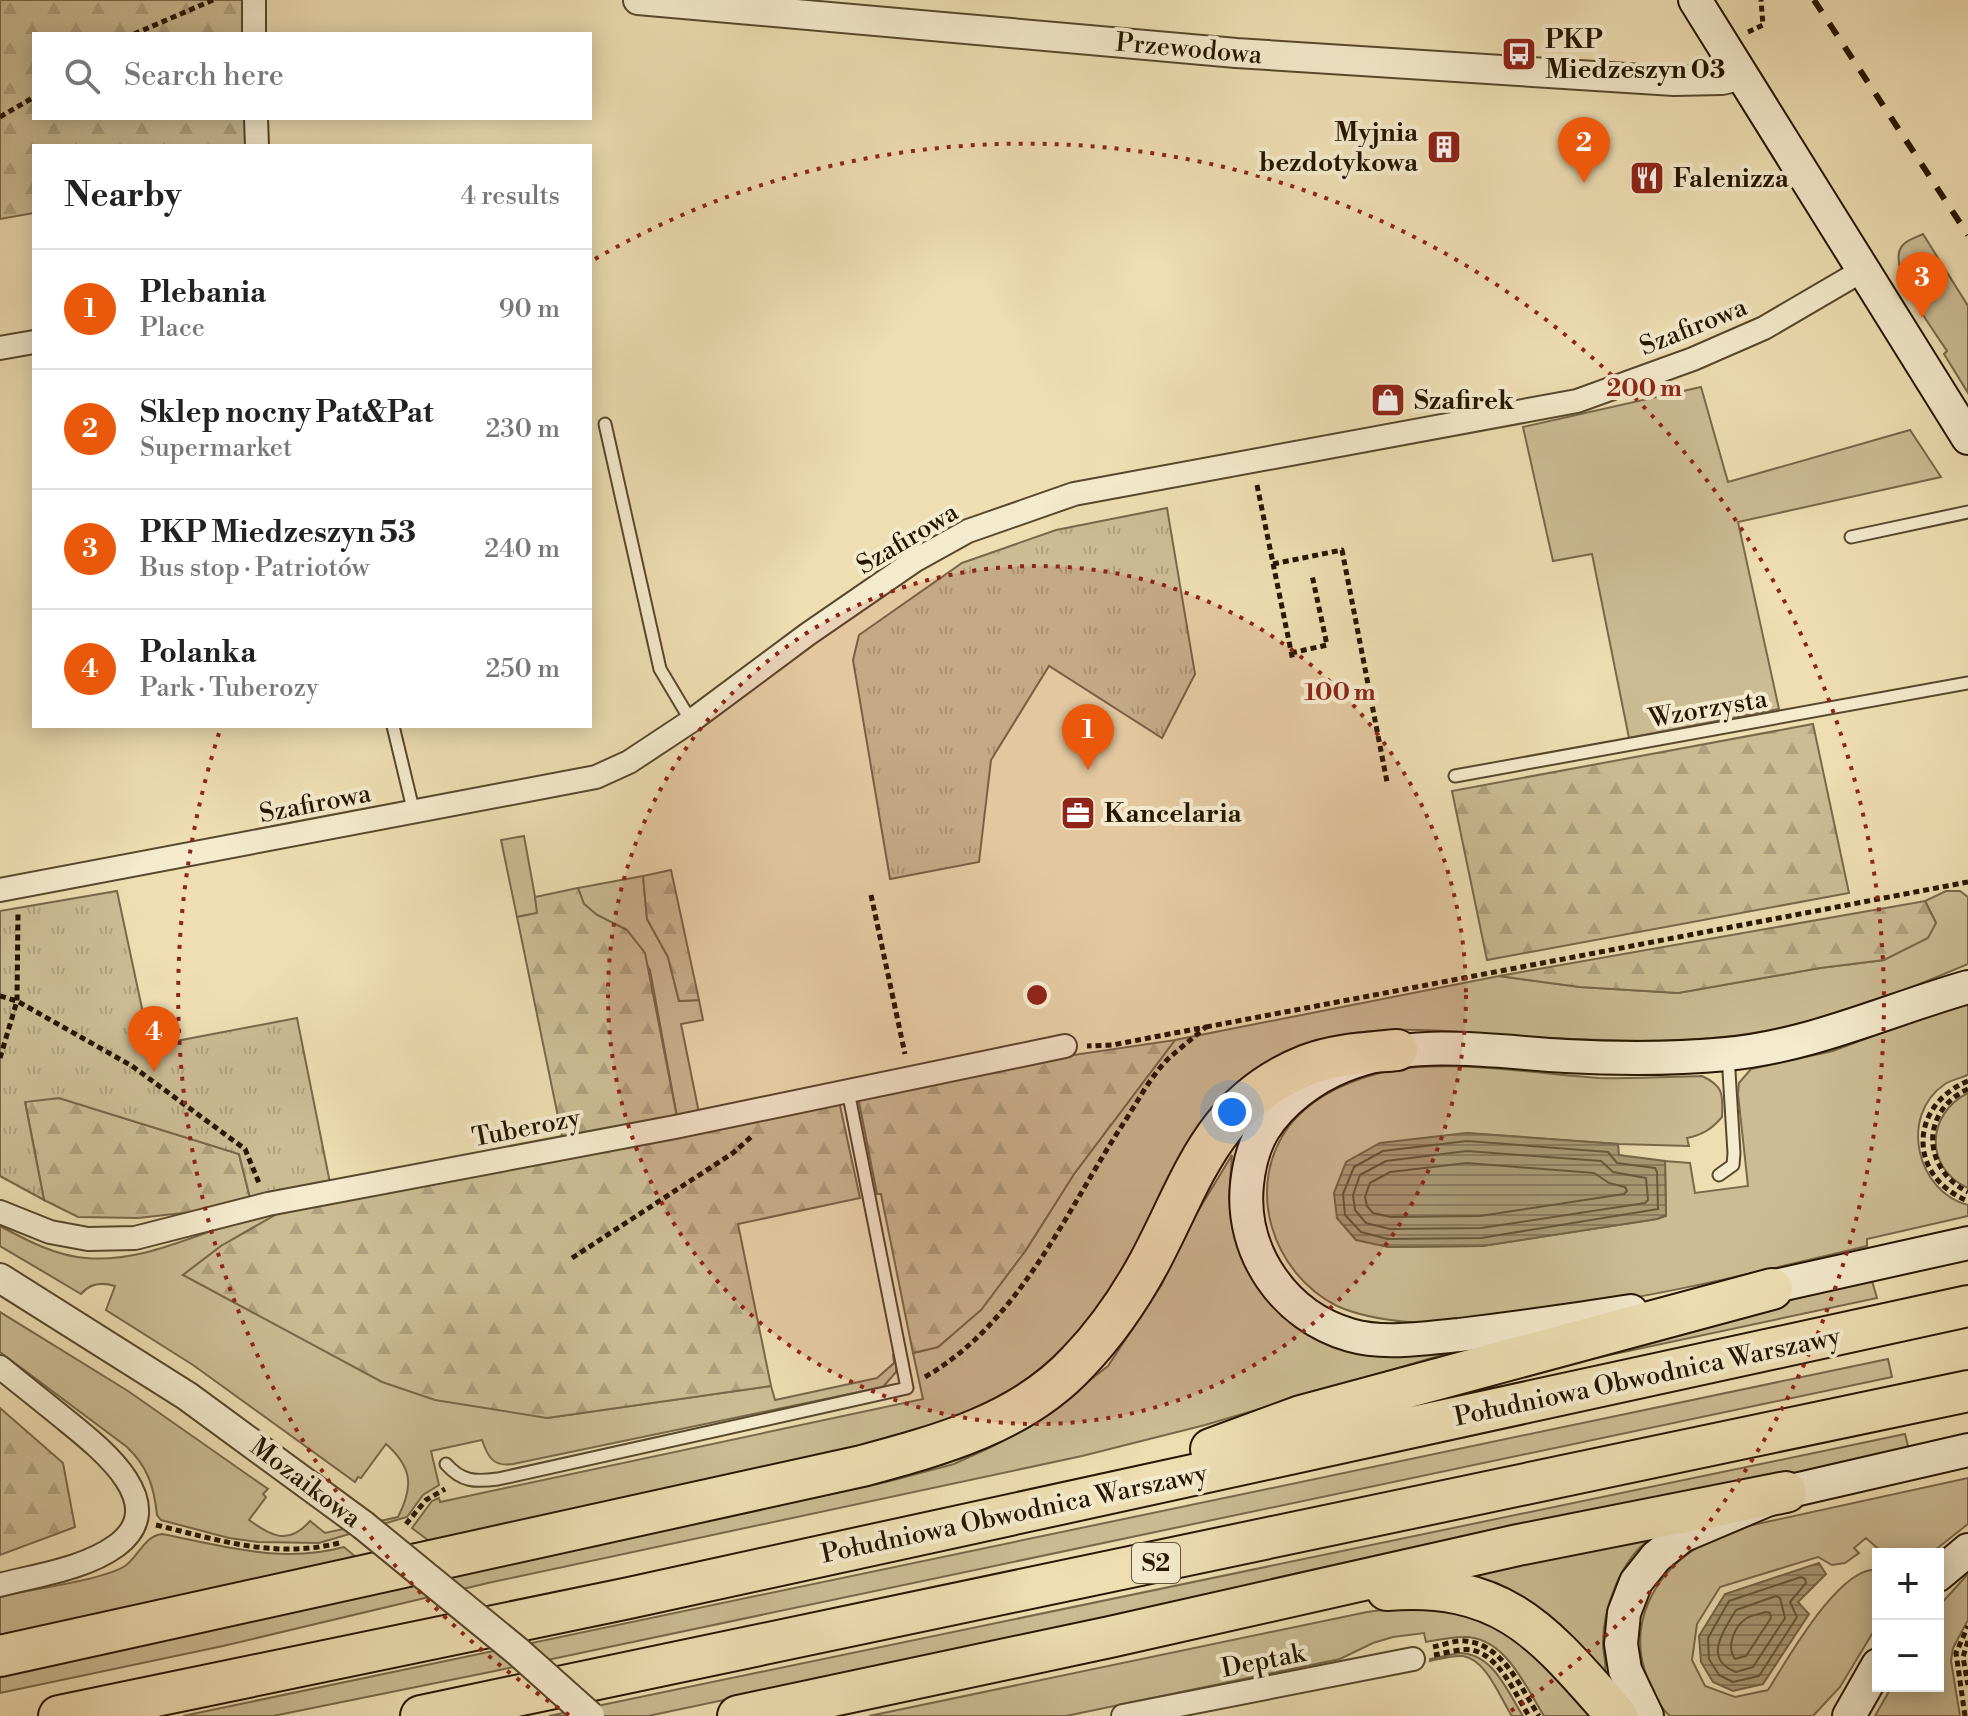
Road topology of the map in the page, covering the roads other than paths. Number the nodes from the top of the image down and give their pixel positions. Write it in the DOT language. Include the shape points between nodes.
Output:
graph roads {
  1 [pos="254,0"];
  2 [pos="638,0"];
  3 [pos="1695,0"];
  4 [pos="869,10"];
  5 [pos="254,32"];
  6 [pos="1740,76"];
  7 [pos="256,120"];
  8 [pos="257,144"];
  9 [pos="1865,269"];
  10 [pos="32,342"];
  11 [pos="0,348"];
  12 [pos="605,424"];
  13 [pos="1968,438"];
  14 [pos="1968,512"];
  15 [pos="1851,537"];
  16 [pos="1968,683"];
  17 [pos="691,721"];
  18 [pos="393,728"];
  19 [pos="1455,776"];
  20 [pos="414,813"];
  21 [pos="9,888"];
  22 [pos="1968,978"];
  23 [pos="1968,987"];
  24 [pos="1930,998"];
  25 [pos="1065,1046"];
  26 [pos="1397,1050"];
  27 [pos="1728,1054"];
  28 [pos="848,1091"];
  29 [pos="1719,1175"];
  30 [pos="0,1212"];
  31 [pos="1968,1243"];
  32 [pos="0,1278"];
  33 [pos="1772,1289"];
  34 [pos="1968,1306"];
  35 [pos="0,1367"];
  36 [pos="1968,1391"];
  37 [pos="1968,1450"];
  38 [pos="446,1464"];
  39 [pos="1786,1492"];
  40 [pos="1063,1502"];
  41 [pos="1968,1550"];
  42 [pos="1944,1570"];
  43 [pos="0,1585"];
  44 [pos="1283,1598"];
  45 [pos="0,1656"];
  46 [pos="1413,1659"];
  47 [pos="1872,1676"];
  48 [pos="169,1693"];
  49 [pos="59,1716"];
  50 [pos="111,1716"];
  51 [pos="421,1716"];
  52 [pos="590,1716"];
  53 [pos="738,1716"];
  54 [pos="1123,1716"];
  55 [pos="1617,1716"];
  56 [pos="1647,1716"];
  57 [pos="1849,1716"];
  1 -- 5 [label="street"];
  2 -- 4 [label="street, Przewodowa"];
  3 -- 6 [label="main road"];
  4 -- 6 [label="street, Przewodowa" via="1236,53 1692,82"];
  6 -- 9 [label="main road"];
  7 -- 8 [label="street"];
  9 -- 13 [label="main road"];
  9 -- 17 [label="street, Szafirowa" via="1764,328 1577,401 1074,494 968,531 901,570"];
  10 -- 11 [label="street"];
  12 -- 17 [label="lane" via="660,669"];
  14 -- 15 [label="lane"];
  16 -- 19 [label="lane, Wzorzysta"];
  17 -- 20 [label="street, Szafirowa" via="596,777"];
  18 -- 20 [label="lane"];
  20 -- 21 [label="street, Szafirowa"];
  22 -- 24 [label="main road"];
  23 -- 24 [label="main road"];
  24 -- 27 [label="main road" via="1787,1045"];
  25 -- 28 [label="street, Tuberozy"];
  26 -- 27 [label="main road" via="1652,1058"];
  26 -- 33 [label="main road" via="1314,1079 1264,1129 1250,1163 1245,1205 1252,1241 1284,1295 1313,1320 1352,1336 1430,1338"];
  26 -- 45 [label="highway" via="1308,1064 1268,1084 1233,1113 1205,1149 1148,1266 1110,1325 1077,1364 1032,1401 987,1427 862,1466"];
  27 -- 29 [label="lane" via="1734,1153 1733,1165"];
  28 -- 30 [label="street, Tuberozy" via="268,1204 135,1238 88,1239 50,1232"];
  28 -- 38 [label="lane" via="907,1388 498,1479 463,1479"];
  31 -- 33 [label="main road"];
  32 -- 52 [label="street, Mozaikowa, bridge" via="187,1396 516,1650"];
  33 -- 40 [label="highway" via="1301,1416"];
  34 -- 40 [label="highway, Południowa Obwodnica Warszawy"];
  35 -- 43 [label="street" via="107,1454 132,1488 136,1520 116,1547"];
  36 -- 51 [label="highway, S2"];
  37 -- 39 [label="main road"];
  39 -- 44 [label="highway"];
  39 -- 56 [label="main road" via="1682,1536 1636,1582 1624,1613 1621,1644 1625,1670"];
  40 -- 48 [label="highway, Południowa Obwodnica Warszawy"];
  41 -- 42 [label="main road"];
  44 -- 53 [label="highway"];
  44 -- 55 [label="highway" via="1398,1589 1498,1605 1540,1632"];
  46 -- 54 [label="street, Deptak"];
  47 -- 57 [label="main road"];
  48 -- 49 [label="highway, Południowa Obwodnica Warszawy"];
  48 -- 50 [label="lane"];
}
